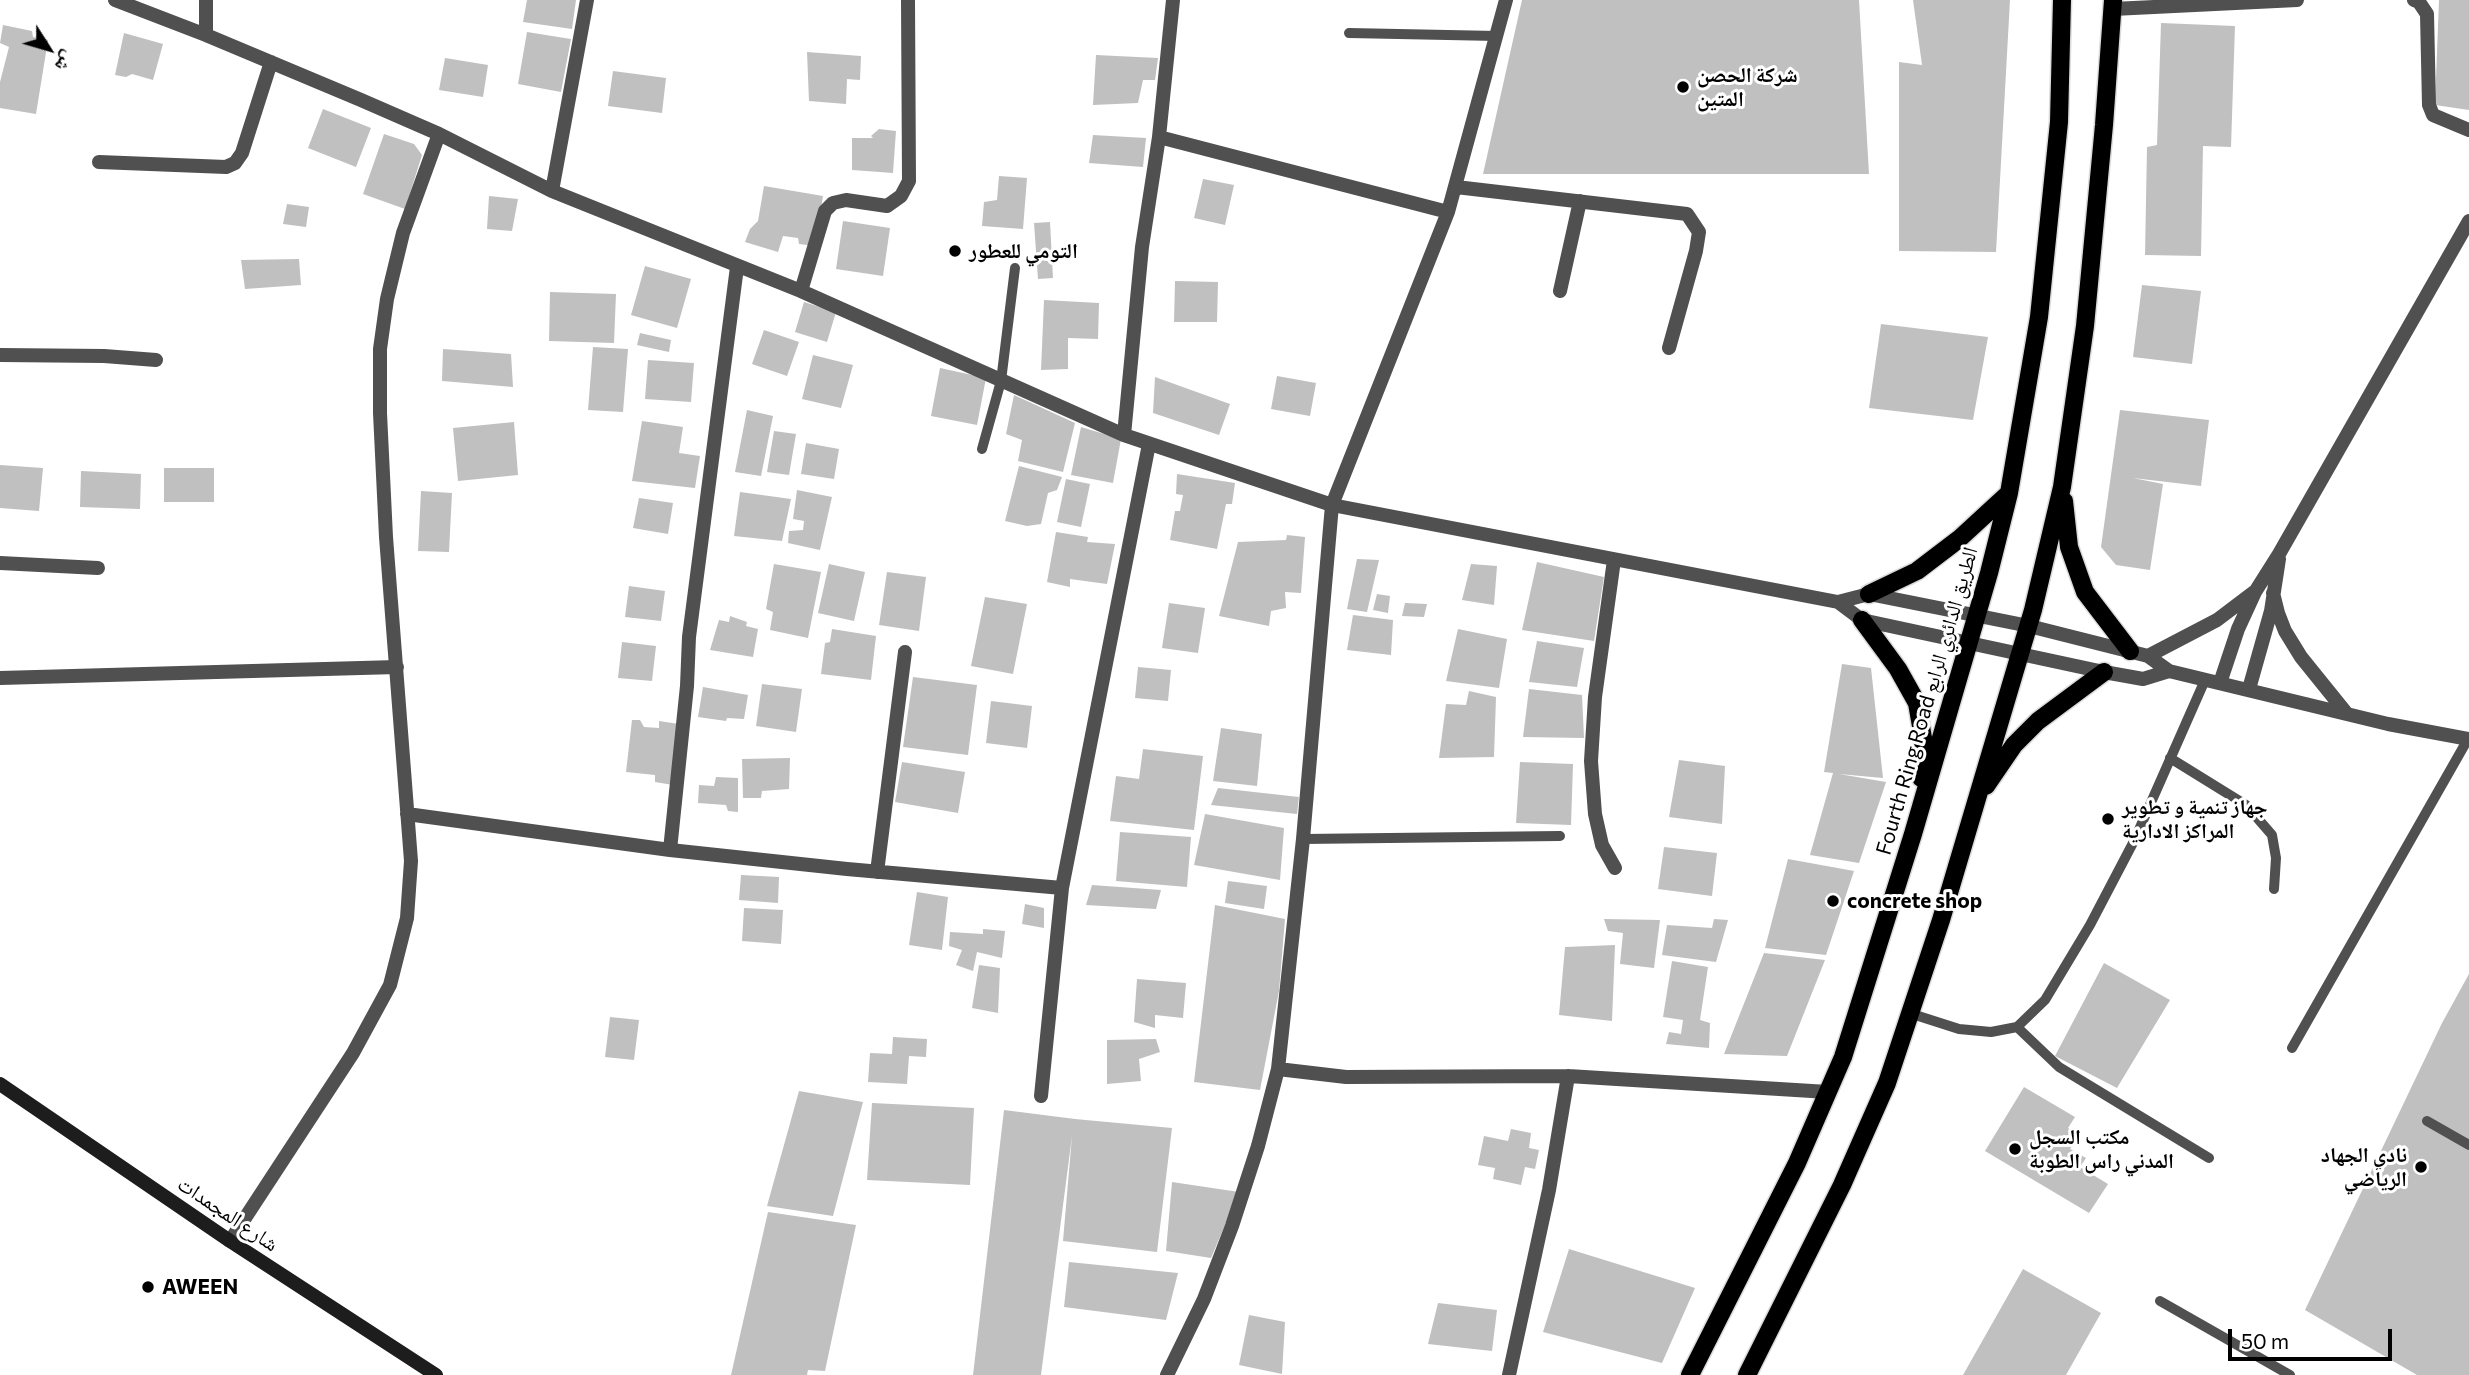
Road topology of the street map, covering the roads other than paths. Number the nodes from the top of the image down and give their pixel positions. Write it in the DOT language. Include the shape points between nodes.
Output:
graph roads {
  1 [pos="115,0"];
  2 [pos="206,0"];
  3 [pos="586,0"];
  4 [pos="908,0"];
  5 [pos="1173,0"];
  6 [pos="1506,0"];
  7 [pos="2062,0"];
  8 [pos="2297,0"];
  9 [pos="2414,0"];
  10 [pos="2113,5"];
  11 [pos="1349,33"];
  12 [pos="206,35"];
  13 [pos="1497,36"];
  14 [pos="271,62"];
  15 [pos="2469,130"];
  16 [pos="439,134"];
  17 [pos="1160,137"];
  18 [pos="99,162"];
  19 [pos="1456,187"];
  20 [pos="552,191"];
  21 [pos="1580,201"];
  22 [pos="1448,212"];
  23 [pos="2469,221"];
  24 [pos="737,267"];
  25 [pos="1015,268"];
  26 [pos="801,291"];
  27 [pos="1560,291"];
  28 [pos="1669,348"];
  29 [pos="0,355"];
  30 [pos="156,360"];
  31 [pos="1002,381"];
  32 [pos="1124,435"];
  33 [pos="1149,444"];
  34 [pos="982,449"];
  35 [pos="2062,486"];
  36 [pos="2009,494"];
  37 [pos="1332,505"];
  38 [pos="2279,554"];
  39 [pos="1614,560"];
  40 [pos="0,563"];
  41 [pos="99,568"];
  42 [pos="2255,592"];
  43 [pos="2273,593"];
  44 [pos="1869,594"];
  45 [pos="1838,602"];
  46 [pos="1977,614"];
  47 [pos="1863,620"];
  48 [pos="2029,626"];
  49 [pos="1968,643"];
  50 [pos="905,652"];
  51 [pos="2130,652"];
  52 [pos="2019,656"];
  53 [pos="2148,656"];
  54 [pos="397,667"];
  55 [pos="2169,671"];
  56 [pos="2104,672"];
  57 [pos="0,678"];
  58 [pos="2205,680"];
  59 [pos="2220,683"];
  60 [pos="2249,689"];
  61 [pos="2347,714"];
  62 [pos="2469,739"];
  63 [pos="2170,758"];
  64 [pos="1975,804"];
  65 [pos="407,814"];
  66 [pos="1913,834"];
  67 [pos="1560,836"];
  68 [pos="1303,839"];
  69 [pos="670,850"];
  70 [pos="1615,868"];
  71 [pos="877,872"];
  72 [pos="1062,888"];
  73 [pos="2274,889"];
  74 [pos="1909,1013"];
  75 [pos="2017,1027"];
  76 [pos="2292,1048"];
  77 [pos="1278,1069"];
  78 [pos="1568,1076"];
  79 [pos="0,1084"];
  80 [pos="1828,1092"];
  81 [pos="1041,1097"];
  82 [pos="2427,1121"];
  83 [pos="2469,1145"];
  84 [pos="2209,1158"];
  85 [pos="230,1241"];
  86 [pos="2160,1301"];
  87 [pos="436,1375"];
  88 [pos="1167,1375"];
  89 [pos="1509,1375"];
  90 [pos="1690,1375"];
  91 [pos="1747,1375"];
  92 [pos="2290,1375"];
  1 -- 12 [label="street"];
  2 -- 12 [label="street"];
  3 -- 20 [label="street"];
  4 -- 26 [label="street" via="909,181 901,196 887,206 846,200 825,211"];
  5 -- 17 [label="street"];
  6 -- 13 [label="street"];
  7 -- 36 [label="main road, Fourth Ring Road الطريق الدائري الرابع" via="2059,122 2039,317"];
  8 -- 10 [label="street"];
  9 -- 15 [label="street" via="2427,14 2433,115"];
  10 -- 35 [label="main road" via="2085,326"];
  11 -- 13 [label="lane"];
  12 -- 14 [label="street"];
  13 -- 19 [label="street"];
  14 -- 16 [label="street"];
  14 -- 18 [label="street" via="235,163 226,167"];
  16 -- 20 [label="street"];
  16 -- 54 [label="street" via="403,233 380,349 386,537"];
  17 -- 22 [label="street"];
  17 -- 32 [label="street" via="1142,247"];
  19 -- 21 [label="street"];
  19 -- 22 [label="street"];
  20 -- 24 [label="street"];
  21 -- 27 [label="street"];
  21 -- 28 [label="street" via="1686,215 1699,232"];
  22 -- 37 [label="street"];
  23 -- 38 [label="street"];
  24 -- 26 [label="street"];
  24 -- 69 [label="street" via="689,637"];
  25 -- 31 [label="lane"];
  26 -- 31 [label="street"];
  29 -- 30 [label="street"];
  31 -- 32 [label="street"];
  31 -- 34 [label="lane"];
  32 -- 33 [label="street"];
  33 -- 37 [label="street"];
  33 -- 72 [label="street"];
  35 -- 48 [label="main road"];
  35 -- 51 [label="main road" via="2069,547 2085,592"];
  36 -- 44 [label="main road" via="1917,571"];
  36 -- 46 [label="main road, Fourth Ring Road الطريق الدائري الرابع"];
  37 -- 39 [label="street"];
  37 -- 68 [label="street"];
  38 -- 42 [label="street"];
  38 -- 43 [label="street"];
  39 -- 45 [label="street"];
  39 -- 70 [label="street" via="1591,761 1595,814 1602,845"];
  40 -- 41 [label="street"];
  42 -- 53 [label="street" via="2217,620"];
  42 -- 59 [label="street"];
  43 -- 60 [label="street"];
  43 -- 61 [label="street" via="2285,631"];
  44 -- 45 [label="street"];
  44 -- 46 [label="street"];
  45 -- 47 [label="street"];
  46 -- 48 [label="street"];
  46 -- 49 [label="main road, Fourth Ring Road الطريق الدائري الرابع"];
  47 -- 49 [label="street"];
  47 -- 66 [label="main road" via="1917,704 1922,771"];
  48 -- 51 [label="street"];
  48 -- 52 [label="main road"];
  49 -- 52 [label="street"];
  49 -- 66 [label="main road, Fourth Ring Road الطريق الدائري الرابع"];
  50 -- 71 [label="street"];
  51 -- 53 [label="street"];
  52 -- 56 [label="street"];
  52 -- 64 [label="main road"];
  53 -- 55 [label="street"];
  54 -- 57 [label="street"];
  54 -- 65 [label="street"];
  55 -- 56 [label="street" via="2143,679"];
  55 -- 58 [label="street"];
  56 -- 64 [label="main road" via="2038,721 2014,745"];
  58 -- 59 [label="street"];
  58 -- 63 [label="lane"];
  59 -- 60 [label="street"];
  60 -- 61 [label="street"];
  61 -- 62 [label="street"];
  62 -- 76 [label="lane"];
  63 -- 73 [label="lane" via="2246,805 2272,835"];
  63 -- 75 [label="lane" via="2090,925 2045,1000"];
  64 -- 74 [label="main road"];
  65 -- 69 [label="street"];
  65 -- 85 [label="street" via="411,861 407,918 390,985 353,1053"];
  66 -- 80 [label="main road, Fourth Ring Road الطريق الدائري الرابع"];
  67 -- 68 [label="lane"];
  68 -- 77 [label="street"];
  69 -- 71 [label="street"];
  71 -- 72 [label="street"];
  72 -- 81 [label="street"];
  74 -- 75 [label="lane" via="1959,1029 1991,1032"];
  74 -- 91 [label="main road" via="1887,1083 1842,1185"];
  75 -- 84 [label="lane" via="2059,1067"];
  77 -- 78 [label="street" via="1346,1077"];
  77 -- 88 [label="street" via="1232,1226 1204,1299"];
  78 -- 80 [label="street"];
  78 -- 89 [label="street"];
  79 -- 85 [label="main road, شارع المجمدات"];
  80 -- 90 [label="main road, Fourth Ring Road الطريق الدائري الرابع"];
  82 -- 83 [label="lane"];
  85 -- 87 [label="main road, شارع المجمدات"];
  86 -- 92 [label="lane"];
}
